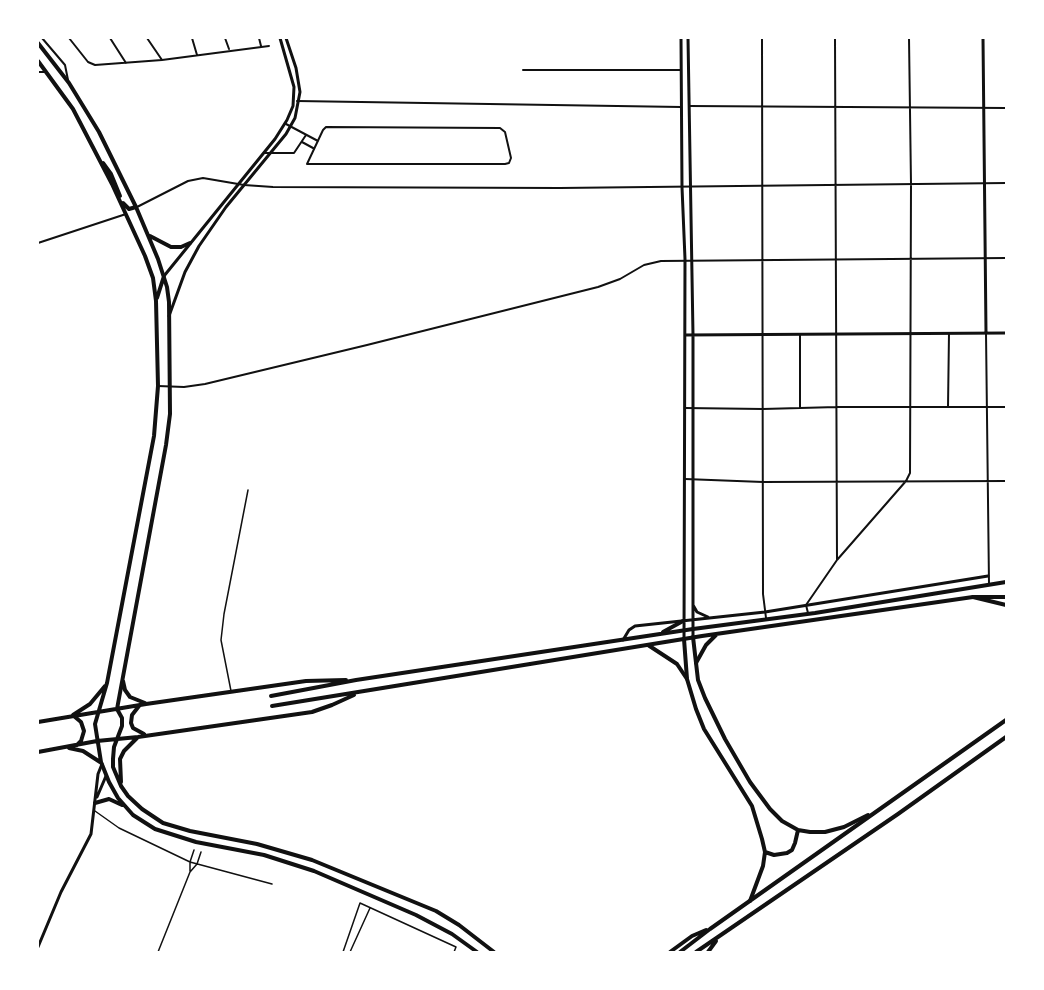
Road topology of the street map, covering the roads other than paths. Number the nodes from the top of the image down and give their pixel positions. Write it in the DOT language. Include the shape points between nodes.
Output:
graph roads {
  1 [pos="42,38"];
  2 [pos="69,38"];
  3 [pos="110,38"];
  4 [pos="147,38"];
  5 [pos="192,38"];
  6 [pos="225,38"];
  7 [pos="258,38"];
  8 [pos="283,38"];
  9 [pos="681,38"];
  10 [pos="688,38"];
  11 [pos="762,38"];
  12 [pos="835,38"];
  13 [pos="909,38"];
  14 [pos="983,38"];
  15 [pos="38,43"];
  16 [pos="268,46"];
  17 [pos="261,47"];
  18 [pos="229,50"];
  19 [pos="197,55"];
  20 [pos="162,60"];
  21 [pos="38,62"];
  22 [pos="127,63"];
  23 [pos="522,70"];
  24 [pos="681,70"];
  25 [pos="38,72"];
  26 [pos="46,72"];
  27 [pos="69,83"];
  28 [pos="293,101"];
  29 [pos="299,101"];
  30 [pos="688,106"];
  31 [pos="762,106"];
  32 [pos="681,107"];
  33 [pos="836,107"];
  34 [pos="909,108"];
  35 [pos="983,108"];
  36 [pos="1006,108"];
  37 [pos="285,123"];
  38 [pos="291,127"];
  39 [pos="306,135"];
  40 [pos="318,141"];
  41 [pos="302,142"];
  42 [pos="314,148"];
  43 [pos="264,153"];
  44 [pos="271,154"];
  45 [pos="99,158"];
  46 [pos="984,183"];
  47 [pos="1006,183"];
  48 [pos="239,184"];
  49 [pos="836,184"];
  50 [pos="911,184"];
  51 [pos="244,185"];
  52 [pos="763,185"];
  53 [pos="690,186"];
  54 [pos="682,187"];
  55 [pos="136,207"];
  56 [pos="126,214"];
  57 [pos="148,235"];
  58 [pos="38,243"];
  59 [pos="190,243"];
  60 [pos="911,257"];
  61 [pos="984,258"];
  62 [pos="1006,258"];
  63 [pos="685,259"];
  64 [pos="692,259"];
  65 [pos="836,259"];
  66 [pos="762,260"];
  67 [pos="164,276"];
  68 [pos="156,301"];
  69 [pos="169,317"];
  70 [pos="911,332"];
  71 [pos="837,333"];
  72 [pos="949,333"];
  73 [pos="986,333"];
  74 [pos="1006,333"];
  75 [pos="800,334"];
  76 [pos="685,335"];
  77 [pos="693,335"];
  78 [pos="763,336"];
  79 [pos="158,386"];
  80 [pos="171,387"];
  81 [pos="948,406"];
  82 [pos="837,407"];
  83 [pos="910,407"];
  84 [pos="986,407"];
  85 [pos="684,408"];
  86 [pos="693,408"];
  87 [pos="800,408"];
  88 [pos="1006,408"];
  89 [pos="764,409"];
  90 [pos="684,479"];
  91 [pos="694,480"];
  92 [pos="906,481"];
  93 [pos="986,481"];
  94 [pos="1006,481"];
  95 [pos="763,482"];
  96 [pos="837,482"];
  97 [pos="248,490"];
  98 [pos="837,560"];
  99 [pos="988,576"];
  100 [pos="1006,582"];
  101 [pos="989,584"];
  102 [pos="973,597"];
  103 [pos="1006,597"];
  104 [pos="693,604"];
  105 [pos="1006,605"];
  106 [pos="806,606"];
  107 [pos="765,612"];
  108 [pos="808,614"];
  109 [pos="713,618"];
  110 [pos="766,618"];
  111 [pos="693,620"];
  112 [pos="683,621"];
  113 [pos="693,629"];
  114 [pos="683,631"];
  115 [pos="716,634"];
  116 [pos="651,636"];
  117 [pos="693,637"];
  118 [pos="684,639"];
  119 [pos="623,640"];
  120 [pos="647,645"];
  121 [pos="696,663"];
  122 [pos="123,676"];
  123 [pos="687,678"];
  124 [pos="356,680"];
  125 [pos="108,683"];
  126 [pos="231,692"];
  127 [pos="358,693"];
  128 [pos="271,696"];
  129 [pos="146,704"];
  130 [pos="139,705"];
  131 [pos="272,706"];
  132 [pos="117,709"];
  133 [pos="99,712"];
  134 [pos="71,717"];
  135 [pos="1006,720"];
  136 [pos="38,722"];
  137 [pos="147,735"];
  138 [pos="138,737"];
  139 [pos="1006,737"];
  140 [pos="117,739"];
  141 [pos="97,741"];
  142 [pos="77,746"];
  143 [pos="68,747"];
  144 [pos="38,752"];
  145 [pos="101,763"];
  146 [pos="106,776"];
  147 [pos="121,786"];
  148 [pos="95,802"];
  149 [pos="124,806"];
  150 [pos="885,807"];
  151 [pos="94,810"];
  152 [pos="798,830"];
  153 [pos="194,850"];
  154 [pos="201,852"];
  155 [pos="765,852"];
  156 [pos="190,862"];
  157 [pos="197,864"];
  158 [pos="190,872"];
  159 [pos="272,884"];
  160 [pos="750,901"];
  161 [pos="370,908"];
  162 [pos="710,929"];
  163 [pos="717,938"];
  164 [pos="38,947"];
  165 [pos="158,952"];
  166 [pos="343,952"];
  167 [pos="350,952"];
  168 [pos="454,952"];
  169 [pos="477,952"];
  170 [pos="494,952"];
  171 [pos="670,952"];
  172 [pos="680,952"];
  173 [pos="696,952"];
  174 [pos="708,952"];
  1 -- 27 [label="street" via="65,65"];
  2 -- 22 [label="street" via="93,65"];
  3 -- 22 [label="street"];
  4 -- 20 [label="street"];
  5 -- 19 [label="street"];
  6 -- 18 [label="street"];
  7 -- 17 [label="street"];
  8 -- 28 [label="street"];
  8 -- 29 [label="street" via="298,80"];
  9 -- 24 [label="street"];
  10 -- 30 [label="street"];
  11 -- 31 [label="street"];
  12 -- 33 [label="street"];
  13 -- 34 [label="street"];
  14 -- 35 [label="street"];
  15 -- 27 [label="main road"];
  16 -- 17 [label="street"];
  17 -- 18 [label="street"];
  18 -- 19 [label="street"];
  19 -- 20 [label="street"];
  20 -- 22 [label="street"];
  21 -- 26 [label="main road"];
  23 -- 24 [label="street"];
  24 -- 32 [label="street"];
  25 -- 26 [label="street"];
  26 -- 45 [label="main road" via="73,109"];
  27 -- 55 [label="main road" via="99,132"];
  28 -- 29 [label="street"];
  28 -- 37 [label="street"];
  29 -- 32 [label="street"];
  29 -- 38 [label="street"];
  30 -- 31 [label="street"];
  30 -- 53 [label="street"];
  31 -- 33 [label="street"];
  31 -- 52 [label="street"];
  32 -- 54 [label="street"];
  33 -- 34 [label="street"];
  33 -- 49 [label="street"];
  34 -- 35 [label="street"];
  34 -- 50 [label="street"];
  35 -- 36 [label="street"];
  35 -- 46 [label="street"];
  37 -- 38 [label="street"];
  37 -- 43 [label="street"];
  38 -- 39 [label="street"];
  38 -- 44 [label="street"];
  39 -- 40 [label="street"];
  39 -- 41 [label="street"];
  40 -- 42 [label="street"];
  40 -- 42 [label="street" via="326,127 501,128 506,132 511,158 505,164 307,164"];
  41 -- 42 [label="street"];
  41 -- 44 [label="street" via="292,154"];
  43 -- 44 [label="street"];
  43 -- 48 [label="street"];
  44 -- 51 [label="street"];
  45 -- 55 [label="main road" via="108,168 124,205"];
  45 -- 56 [label="main road"];
  46 -- 47 [label="street"];
  46 -- 50 [label="street"];
  46 -- 61 [label="street"];
  48 -- 51 [label="street"];
  48 -- 55 [label="street" via="195,179"];
  48 -- 59 [label="street"];
  49 -- 50 [label="street"];
  49 -- 52 [label="street"];
  49 -- 65 [label="street"];
  50 -- 60 [label="street"];
  51 -- 54 [label="street"];
  51 -- 69 [label="street" via="199,246"];
  52 -- 53 [label="street"];
  52 -- 66 [label="street"];
  53 -- 54 [label="street"];
  53 -- 64 [label="street"];
  54 -- 63 [label="street"];
  55 -- 57 [label="main road"];
  56 -- 58 [label="street"];
  56 -- 68 [label="main road" via="153,278"];
  57 -- 59 [label="main road" via="171,247"];
  57 -- 67 [label="main road"];
  59 -- 67 [label="street"];
  60 -- 61 [label="street"];
  60 -- 65 [label="street"];
  60 -- 70 [label="street"];
  61 -- 62 [label="street"];
  61 -- 73 [label="street"];
  63 -- 64 [label="street"];
  63 -- 76 [label="street"];
  63 -- 80 [label="street" via="650,263 598,287 367,345 205,384"];
  64 -- 66 [label="street"];
  64 -- 77 [label="street"];
  65 -- 66 [label="street"];
  65 -- 71 [label="street"];
  66 -- 78 [label="street"];
  67 -- 68 [label="main road"];
  67 -- 69 [label="main road"];
  68 -- 79 [label="main road"];
  69 -- 80 [label="main road"];
  70 -- 71 [label="street"];
  70 -- 72 [label="street"];
  70 -- 83 [label="street"];
  71 -- 75 [label="street"];
  71 -- 82 [label="street"];
  72 -- 73 [label="street"];
  72 -- 81 [label="street"];
  73 -- 74 [label="street"];
  73 -- 84 [label="street"];
  75 -- 78 [label="street"];
  75 -- 87 [label="street"];
  76 -- 77 [label="street"];
  76 -- 85 [label="street"];
  77 -- 78 [label="street"];
  77 -- 86 [label="street"];
  78 -- 89 [label="street"];
  79 -- 80 [label="street"];
  79 -- 125 [label="main road" via="154,436"];
  80 -- 122 [label="main road" via="166,445"];
  81 -- 83 [label="street"];
  81 -- 84 [label="street"];
  82 -- 83 [label="street"];
  82 -- 87 [label="street"];
  82 -- 96 [label="street"];
  83 -- 92 [label="street" via="910,468"];
  84 -- 88 [label="street"];
  84 -- 93 [label="street"];
  85 -- 86 [label="street"];
  85 -- 90 [label="street"];
  86 -- 89 [label="street"];
  86 -- 91 [label="street"];
  87 -- 89 [label="street"];
  89 -- 95 [label="street"];
  90 -- 91 [label="street"];
  90 -- 112 [label="street"];
  91 -- 95 [label="street"];
  91 -- 104 [label="street"];
  92 -- 93 [label="street"];
  92 -- 96 [label="street"];
  92 -- 98 [label="street"];
  93 -- 94 [label="street"];
  93 -- 99 [label="street"];
  95 -- 96 [label="street"];
  95 -- 107 [label="street"];
  96 -- 98 [label="street"];
  97 -- 126 [label="lane" via="221,640"];
  98 -- 106 [label="street"];
  99 -- 101 [label="street"];
  99 -- 106 [label="street"];
  100 -- 101 [label="main road"];
  101 -- 108 [label="main road"];
  102 -- 103 [label="main road"];
  102 -- 105 [label="main road"];
  102 -- 115 [label="main road"];
  104 -- 109 [label="street" via="703,616"];
  104 -- 111 [label="street"];
  106 -- 107 [label="street"];
  106 -- 108 [label="street"];
  107 -- 109 [label="street"];
  107 -- 110 [label="street"];
  108 -- 110 [label="main road"];
  109 -- 111 [label="street"];
  110 -- 113 [label="main road"];
  111 -- 112 [label="street"];
  111 -- 113 [label="street"];
  112 -- 114 [label="street"];
  112 -- 116 [label="main road"];
  112 -- 119 [label="street" via="635,626"];
  113 -- 114 [label="main road"];
  113 -- 117 [label="street"];
  114 -- 116 [label="main road"];
  114 -- 118 [label="street"];
  115 -- 117 [label="main road"];
  115 -- 121 [label="main road"];
  116 -- 119 [label="main road"];
  117 -- 118 [label="main road"];
  117 -- 121 [label="main road"];
  118 -- 120 [label="main road"];
  118 -- 123 [label="main road"];
  119 -- 124 [label="main road"];
  120 -- 123 [label="main road" via="677,664"];
  120 -- 127 [label="main road"];
  121 -- 152 [label="main road" via="711,713 750,782 782,821"];
  122 -- 129 [label="main road" via="132,699"];
  122 -- 132 [label="main road"];
  123 -- 155 [label="main road" via="704,729 752,806"];
  124 -- 126 [label="main road" via="316,680"];
  124 -- 128 [label="main road"];
  125 -- 133 [label="main road"];
  125 -- 134 [label="main road" via="90,704"];
  126 -- 129 [label="main road"];
  127 -- 131 [label="main road"];
  127 -- 137 [label="main road" via="312,712"];
  129 -- 130 [label="main road"];
  130 -- 132 [label="main road"];
  130 -- 137 [label="main road" via="132,715 133,728"];
  132 -- 133 [label="main road"];
  132 -- 140 [label="main road" via="122,722"];
  133 -- 134 [label="main road"];
  133 -- 141 [label="main road"];
  134 -- 136 [label="main road"];
  134 -- 142 [label="main road" via="81,722 84,731"];
  135 -- 150 [label="main road"];
  137 -- 138 [label="main road"];
  138 -- 140 [label="main road"];
  138 -- 147 [label="main road" via="120,759"];
  139 -- 163 [label="main road"];
  140 -- 141 [label="main road"];
  140 -- 147 [label="main road" via="113,767"];
  141 -- 142 [label="main road"];
  141 -- 145 [label="main road"];
  142 -- 143 [label="main road"];
  143 -- 144 [label="main road"];
  143 -- 145 [label="main road"];
  145 -- 146 [label="main road"];
  145 -- 148 [label="street"];
  146 -- 148 [label="street"];
  146 -- 149 [label="main road"];
  147 -- 170 [label="main road" via="142,809 163,823 312,860 436,911"];
  148 -- 149 [label="main road" via="109,799"];
  148 -- 151 [label="street"];
  149 -- 169 [label="main road" via="147,825 173,836 264,855 314,871 416,915"];
  150 -- 152 [label="main road" via="844,827 825,832"];
  150 -- 160 [label="main road"];
  151 -- 156 [label="lane" via="119,828"];
  151 -- 164 [label="street" via="89,837"];
  152 -- 155 [label="main road" via="787,854"];
  153 -- 156 [label="lane"];
  154 -- 157 [label="lane"];
  155 -- 160 [label="main road"];
  156 -- 157 [label="lane"];
  156 -- 158 [label="lane"];
  157 -- 158 [label="lane"];
  157 -- 159 [label="lane"];
  158 -- 165 [label="lane"];
  160 -- 162 [label="main road"];
  161 -- 166 [label="lane" via="360,903"];
  161 -- 167 [label="lane"];
  161 -- 168 [label="lane" via="456,947"];
  162 -- 171 [label="main road"];
  162 -- 172 [label="main road"];
  163 -- 173 [label="main road"];
  163 -- 174 [label="main road"];
}
